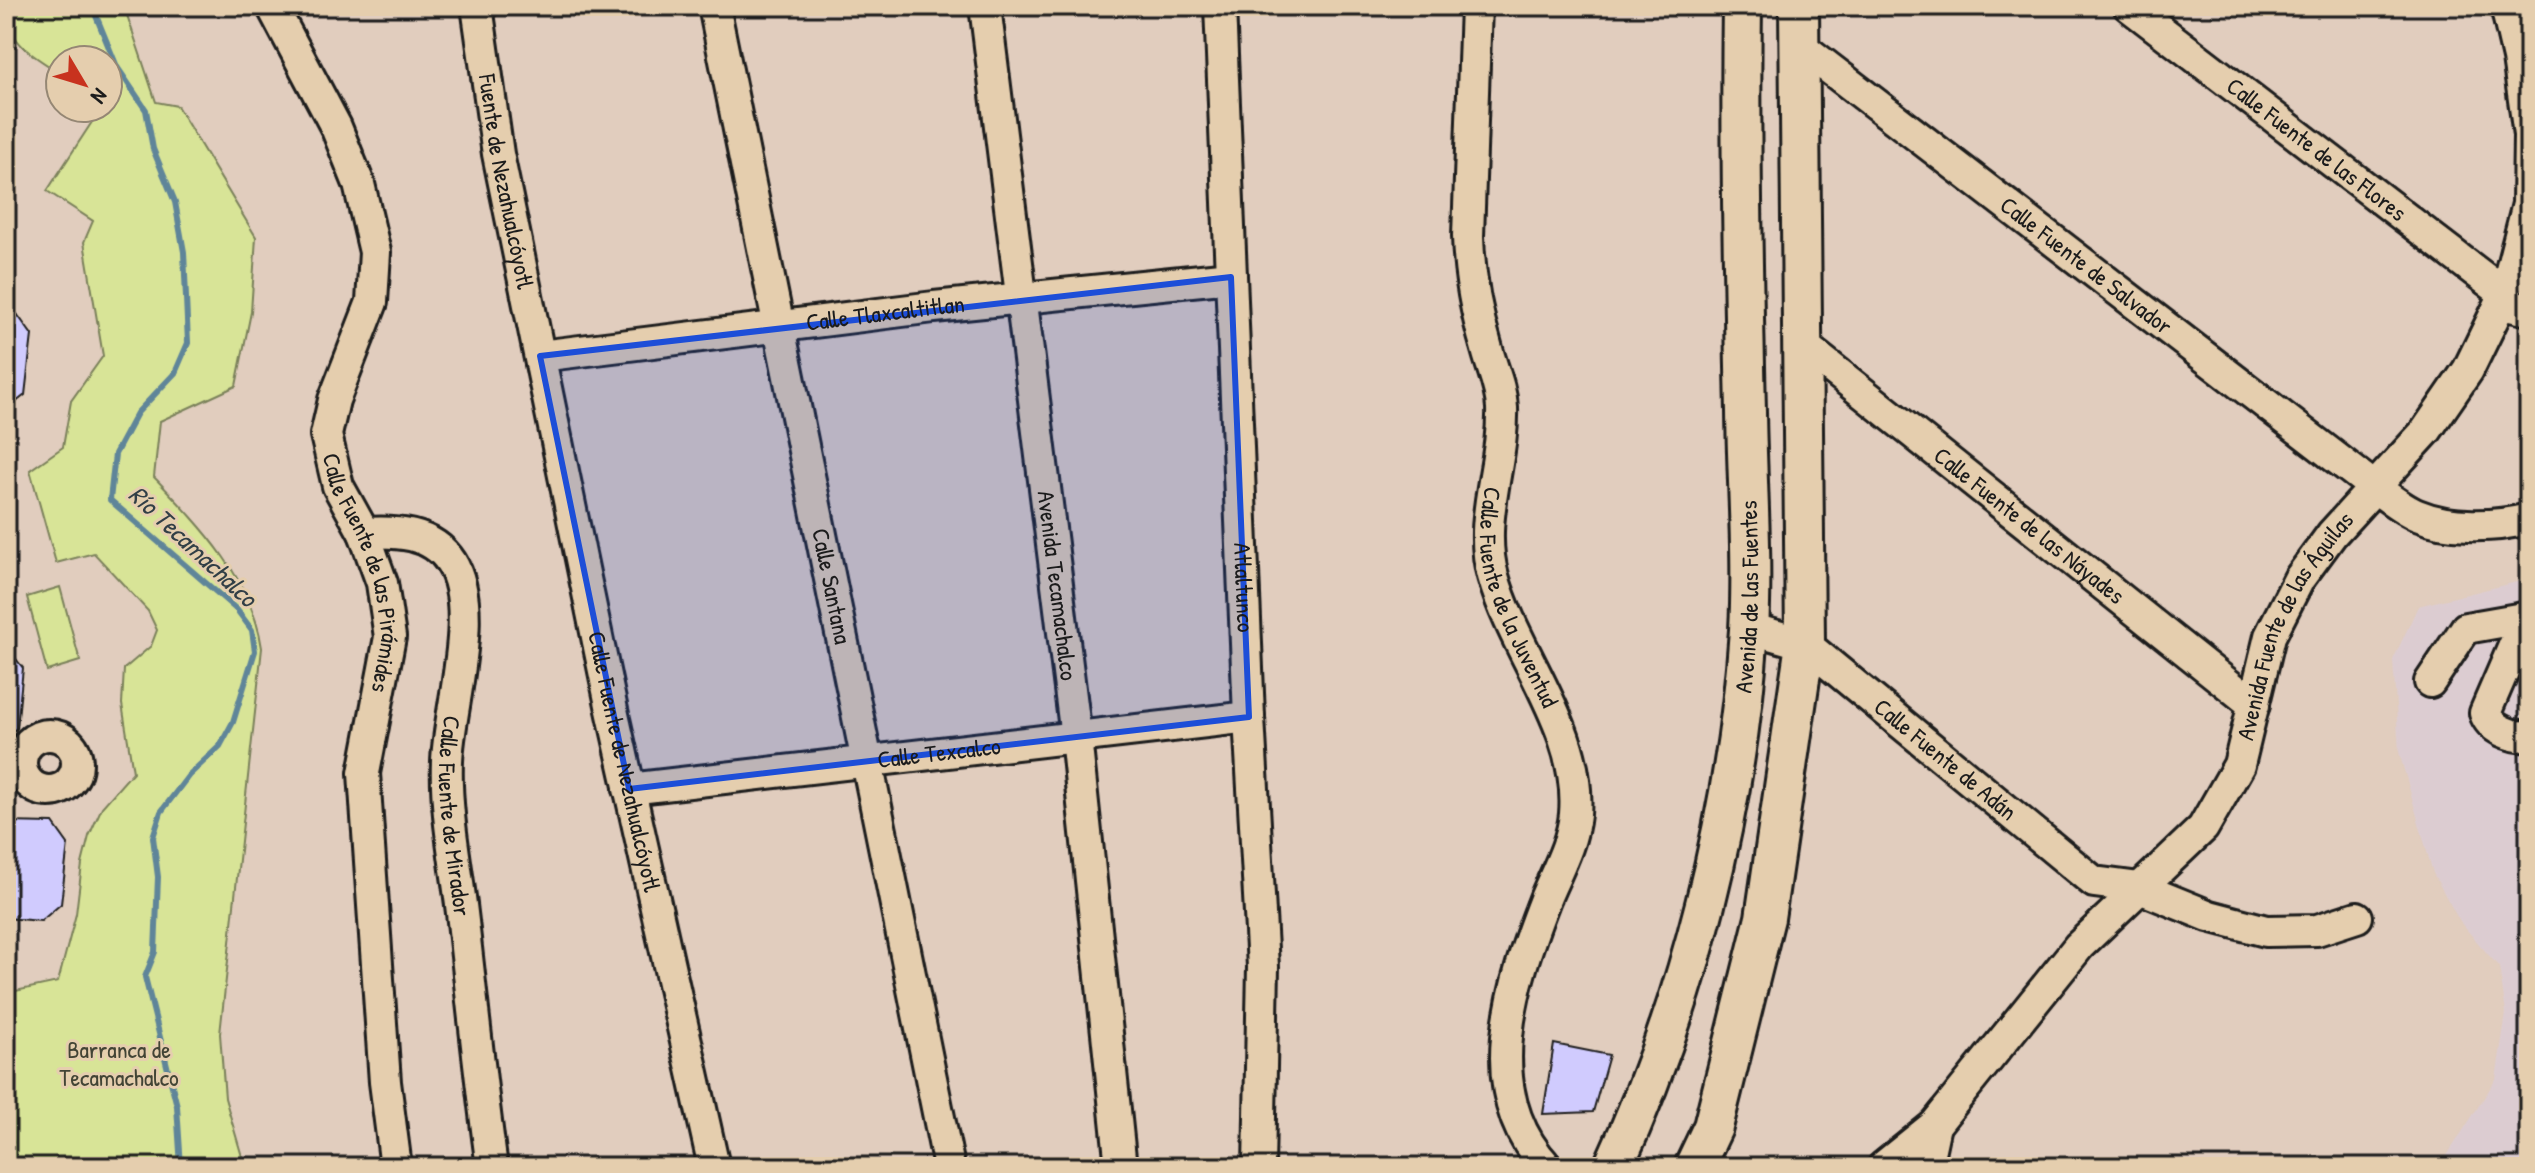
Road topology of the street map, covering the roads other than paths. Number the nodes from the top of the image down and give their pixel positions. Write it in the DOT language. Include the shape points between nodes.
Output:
graph roads {
  1 [pos="272,6"];
  2 [pos="477,6"];
  3 [pos="714,6"];
  4 [pos="985,6"];
  5 [pos="1220,6"];
  6 [pos="1476,6"];
  7 [pos="1742,6"];
  8 [pos="1799,6"];
  9 [pos="2129,6"];
  10 [pos="2506,6"];
  11 [pos="1799,45"];
  12 [pos="1231,277"];
  13 [pos="1022,297"];
  14 [pos="2512,303"];
  15 [pos="780,328"];
  16 [pos="1804,346"];
  17 [pos="540,356"];
  18 [pos="2374,487"];
  19 [pos="2529,519"];
  20 [pos="364,533"];
  21 [pos="2528,617"];
  22 [pos="1749,628"];
  23 [pos="1805,644"];
  24 [pos="2430,682"];
  25 [pos="2254,705"];
  26 [pos="1249,717"];
  27 [pos="2529,736"];
  28 [pos="1076,737"];
  29 [pos="868,760"];
  30 [pos="629,789"];
  31 [pos="2140,888"];
  32 [pos="2357,917"];
  33 [pos="1935,1125"];
  34 [pos="396,1167"];
  35 [pos="492,1167"];
  36 [pos="714,1167"];
  37 [pos="949,1167"];
  38 [pos="1121,1167"];
  39 [pos="1259,1167"];
  40 [pos="1547,1167"];
  41 [pos="1613,1167"];
  42 [pos="1694,1167"];
  43 [pos="1883,1167"];
  44 [pos="1926,1167"];
  1 -- 20 [label="street, Calle Fuente de las Pirámides" via="336,127 359,184 375,252 372,302 326,435 338,486"];
  2 -- 17 [label="street, Fuente de Nezahualcóyotl" via="498,154"];
  3 -- 15 [label="street, Calle Santana"];
  4 -- 13 [label="street, Avenida Tecamachalco"];
  5 -- 12 [label="street, Atlaltunco"];
  6 -- 40 [label="street, Calle Fuente de la Juventud" via="1469,271 1502,409 1491,493 1492,574 1566,745 1575,780 1575,816 1565,855 1522,962 1506,1041 1507,1089 1517,1122"];
  7 -- 22 [label="main road, Avenida de las Fuentes"];
  8 -- 11 [label="main road"];
  9 -- 14 [label="street, Calle Fuente de las Flores"];
  10 -- 14 [label="street, Avenida Fuente de las Águilas" via="2529,148 2528,204"];
  11 -- 16 [label="main road"];
  11 -- 18 [label="street, Calle Fuente de Salvador"];
  12 -- 13 [label="street, Calle Tlaxcaltitlan"];
  12 -- 26 [label="street, Atlaltunco"];
  13 -- 15 [label="street, Calle Tlaxcaltitlan"];
  13 -- 28 [label="street, Avenida Tecamachalco"];
  14 -- 18 [label="street, Avenida Fuente de las Águilas" via="2426,431"];
  15 -- 17 [label="street, Calle Tlaxcaltitlan"];
  15 -- 29 [label="street, Calle Santana"];
  16 -- 23 [label="main road"];
  16 -- 25 [label="street, Calle Fuente de las Náyades"];
  17 -- 30 [label="street, Calle Fuente de Nezahualcóyotl"];
  18 -- 19 [label="street, Calle Fuente de Salvador" via="2417,515 2463,524"];
  18 -- 25 [label="street, Avenida Fuente de las Águilas" via="2299,579 2270,636"];
  20 -- 34 [label="street, Calle Fuente de las Pirámides" via="382,583 390,637 364,773 385,1082"];
  20 -- 35 [label="street, Calle Fuente de Mirador" via="399,531 434,544 451,562 461,585 463,647 447,759 450,818"];
  21 -- 24 [label="street" via="2466,628"];
  21 -- 27 [label="street" via="2485,713 2493,727"];
  22 -- 23 [label="street, Calle Fuente de Adán"];
  22 -- 41 [label="main road, Avenida de las Fuentes" via="1720,841 1661,1049"];
  23 -- 31 [label="street, Calle Fuente de Adán" via="2094,882"];
  23 -- 42 [label="main road" via="1765,918 1713,1127"];
  25 -- 31 [label="street, Avenida Fuente de las Águilas" via="2239,765 2203,828"];
  26 -- 28 [label="street, Calle Texcalco"];
  26 -- 39 [label="street, Atlaltunco" via="1263,967"];
  28 -- 29 [label="street, Calle Texcalco"];
  28 -- 38 [label="street, Avenida Tecamachalco"];
  29 -- 30 [label="street, Calle Texcalco"];
  29 -- 37 [label="street, Calle Santana"];
  30 -- 36 [label="street, Calle Fuente de Nezahualcóyotl"];
  31 -- 32 [label="street, Calle Fuente de Adán" via="2209,916 2266,931 2317,930"];
  31 -- 33 [label="street, Avenida Fuente de las Águilas" via="2079,946"];
  33 -- 43 [label="street, Avenida Fuente de las Águilas"];
  33 -- 44 [label="street"];
}
